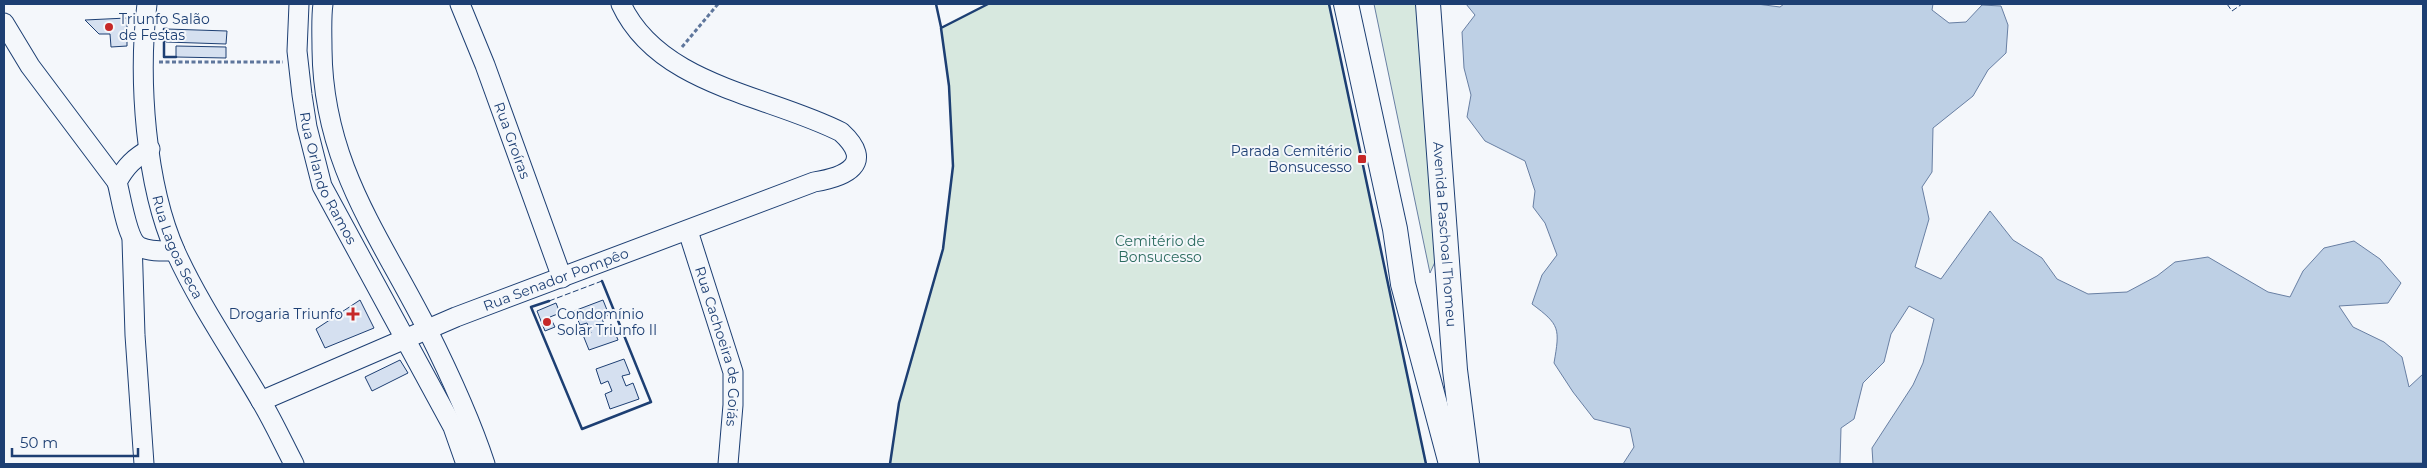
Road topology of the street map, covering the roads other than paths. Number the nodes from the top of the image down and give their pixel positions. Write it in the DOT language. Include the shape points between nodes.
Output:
graph roads {
  1 [pos="147,4"];
  2 [pos="299,4"];
  3 [pos="323,4"];
  4 [pos="460,4"];
  5 [pos="620,4"];
  6 [pos="1346,4"];
  7 [pos="1428,4"];
  8 [pos="4,23"];
  9 [pos="150,149"];
  10 [pos="117,182"];
  11 [pos="1395,229"];
  12 [pos="688,231"];
  13 [pos="132,240"];
  14 [pos="175,251"];
  15 [pos="562,278"];
  16 [pos="427,329"];
  17 [pos="403,338"];
  18 [pos="261,401"];
  19 [pos="1462,424"];
  20 [pos="144,464"];
  21 [pos="294,464"];
  22 [pos="466,464"];
  23 [pos="485,464"];
  24 [pos="728,464"];
  25 [pos="1451,464"];
  26 [pos="1467,464"];
  1 -- 9 [label="street, Rua Lagoa Seca" via="143,85"];
  2 -- 17 [label="street, Rua Orlando Ramos" via="299,62 307,127 322,186"];
  3 -- 16 [label="street, Rua Orlando Ramos" via="322,69 338,149 360,206"];
  4 -- 15 [label="street, Rua Groíras"];
  5 -- 12 [label="street, Rua Senador Pompêo" via="648,41 671,60 732,90 841,132 854,148 856,159 853,167 841,177 814,182"];
  6 -- 11 [label="main road"];
  7 -- 19 [label="main road, Avenida Paschoal Thomeu" via="1455,370"];
  8 -- 10 [label="street" via="30,66"];
  9 -- 10 [label="street" via="125,167"];
  9 -- 14 [label="street, Rua Lagoa Seca" via="162,209"];
  10 -- 13 [label="street"];
  11 -- 19 [label="main road" via="1408,252"];
  11 -- 25 [label="main road" via="1403,284"];
  12 -- 15 [label="street, Rua Senador Pompêo"];
  12 -- 24 [label="street, Rua Cachoeira de Goiás" via="733,372"];
  13 -- 14 [label="street" via="140,247"];
  13 -- 20 [label="street"];
  14 -- 18 [label="street, Rua Lagoa Seca" via="196,293"];
  15 -- 16 [label="street, Rua Senador Pompêo"];
  16 -- 17 [label="street, Rua Senador Pompêo"];
  16 -- 23 [label="street, Rua Orlando Ramos" via="473,428"];
  17 -- 18 [label="street, Rua Senador Pompêo"];
  17 -- 22 [label="street, Rua Orlando Ramos" via="453,427"];
  18 -- 21 [label="street, Rua Lagoa Seca"];
  19 -- 26 [label="main road, Avenida Paschoal Thomeu"];
}
